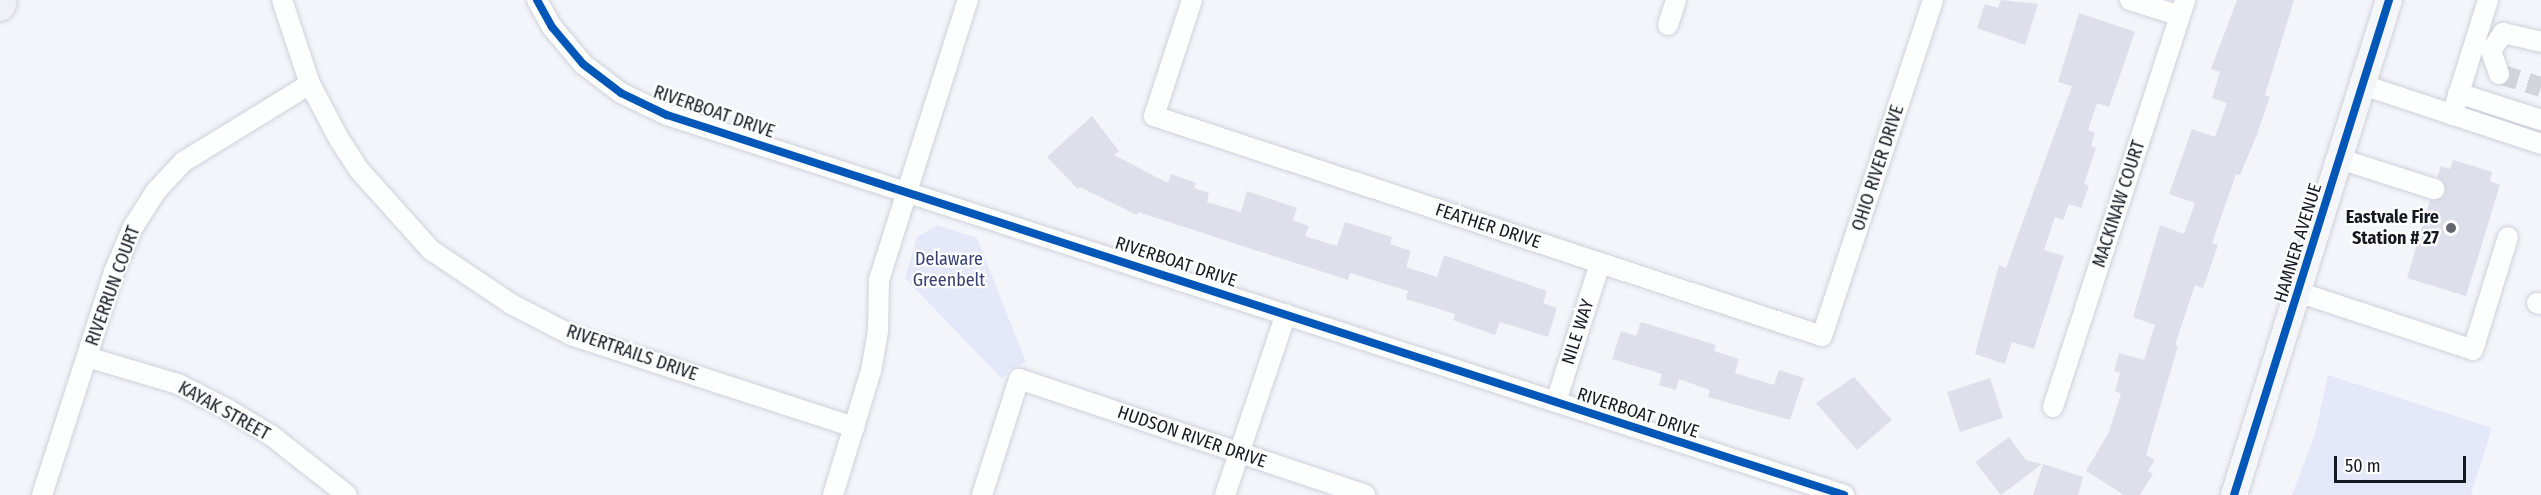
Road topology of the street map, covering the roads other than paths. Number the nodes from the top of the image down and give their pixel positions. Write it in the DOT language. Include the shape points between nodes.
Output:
graph roads {
  1 [pos="2,0"];
  2 [pos="282,0"];
  3 [pos="537,0"];
  4 [pos="968,0"];
  5 [pos="1192,0"];
  6 [pos="1676,0"];
  7 [pos="1933,0"];
  8 [pos="2130,0"];
  9 [pos="2389,0"];
  10 [pos="2488,0"];
  11 [pos="0,6"];
  12 [pos="2182,8"];
  13 [pos="1668,25"];
  14 [pos="2541,42"];
  15 [pos="2499,74"];
  16 [pos="310,84"];
  17 [pos="2363,85"];
  18 [pos="2458,93"];
  19 [pos="2452,115"];
  20 [pos="2541,120"];
  21 [pos="2541,144"];
  22 [pos="2340,159"];
  23 [pos="2434,189"];
  24 [pos="907,191"];
  25 [pos="2508,237"];
  26 [pos="1600,263"];
  27 [pos="2298,292"];
  28 [pos="1286,314"];
  29 [pos="1822,336"];
  30 [pos="87,357"];
  31 [pos="1556,402"];
  32 [pos="2053,407"];
  33 [pos="854,427"];
  34 [pos="1239,453"];
  35 [pos="42,495"];
  36 [pos="347,495"];
  37 [pos="833,495"];
  38 [pos="982,495"];
  39 [pos="1225,495"];
  40 [pos="1365,495"];
  41 [pos="1844,495"];
  42 [pos="2234,495"];
  1 -- 11 [label="highway"];
  2 -- 16 [label="street, RIVERTRAILS DRIVE"];
  3 -- 24 [label="street, RIVERBOAT DRIVE" via="552,27 583,64 621,93 667,115"];
  4 -- 24 [label="street"];
  5 -- 26 [label="street, FEATHER DRIVE" via="1154,116"];
  6 -- 13 [label="street"];
  7 -- 29 [label="street, OHIO RIVER DRIVE"];
  8 -- 12 [label="street"];
  9 -- 17 [label="main road, HAMNER AVENUE"];
  10 -- 18 [label="street"];
  12 -- 32 [label="street, MACKINAW COURT"];
  14 -- 15 [label="street" via="2503,33 2491,51"];
  16 -- 30 [label="street, RIVERRUN COURT" via="183,162 156,191 133,227"];
  16 -- 33 [label="street, RIVERTRAILS DRIVE" via="360,171 399,217 431,250 513,305 571,335"];
  17 -- 19 [label="street"];
  17 -- 22 [label="main road, HAMNER AVENUE"];
  18 -- 19 [label="street"];
  18 -- 20 [label="street"];
  19 -- 21 [label="street"];
  22 -- 23 [label="street"];
  22 -- 27 [label="main road, HAMNER AVENUE"];
  24 -- 28 [label="street, RIVERBOAT DRIVE"];
  24 -- 33 [label="street" via="879,280 878,331"];
  25 -- 27 [label="street" via="2473,350"];
  26 -- 29 [label="street, FEATHER DRIVE"];
  26 -- 31 [label="street, NILE WAY"];
  27 -- 42 [label="main road, HAMNER AVENUE"];
  28 -- 31 [label="street, RIVERBOAT DRIVE"];
  28 -- 34 [label="street"];
  30 -- 35 [label="street, RIVERRUN COURT"];
  30 -- 36 [label="street, KAYAK STREET" via="178,384 229,410 272,436"];
  31 -- 41 [label="street, RIVERBOAT DRIVE"];
  33 -- 37 [label="street"];
  34 -- 38 [label="street, HUDSON RIVER DRIVE" via="1019,378"];
  34 -- 39 [label="street"];
  34 -- 40 [label="street, HUDSON RIVER DRIVE"];
}
